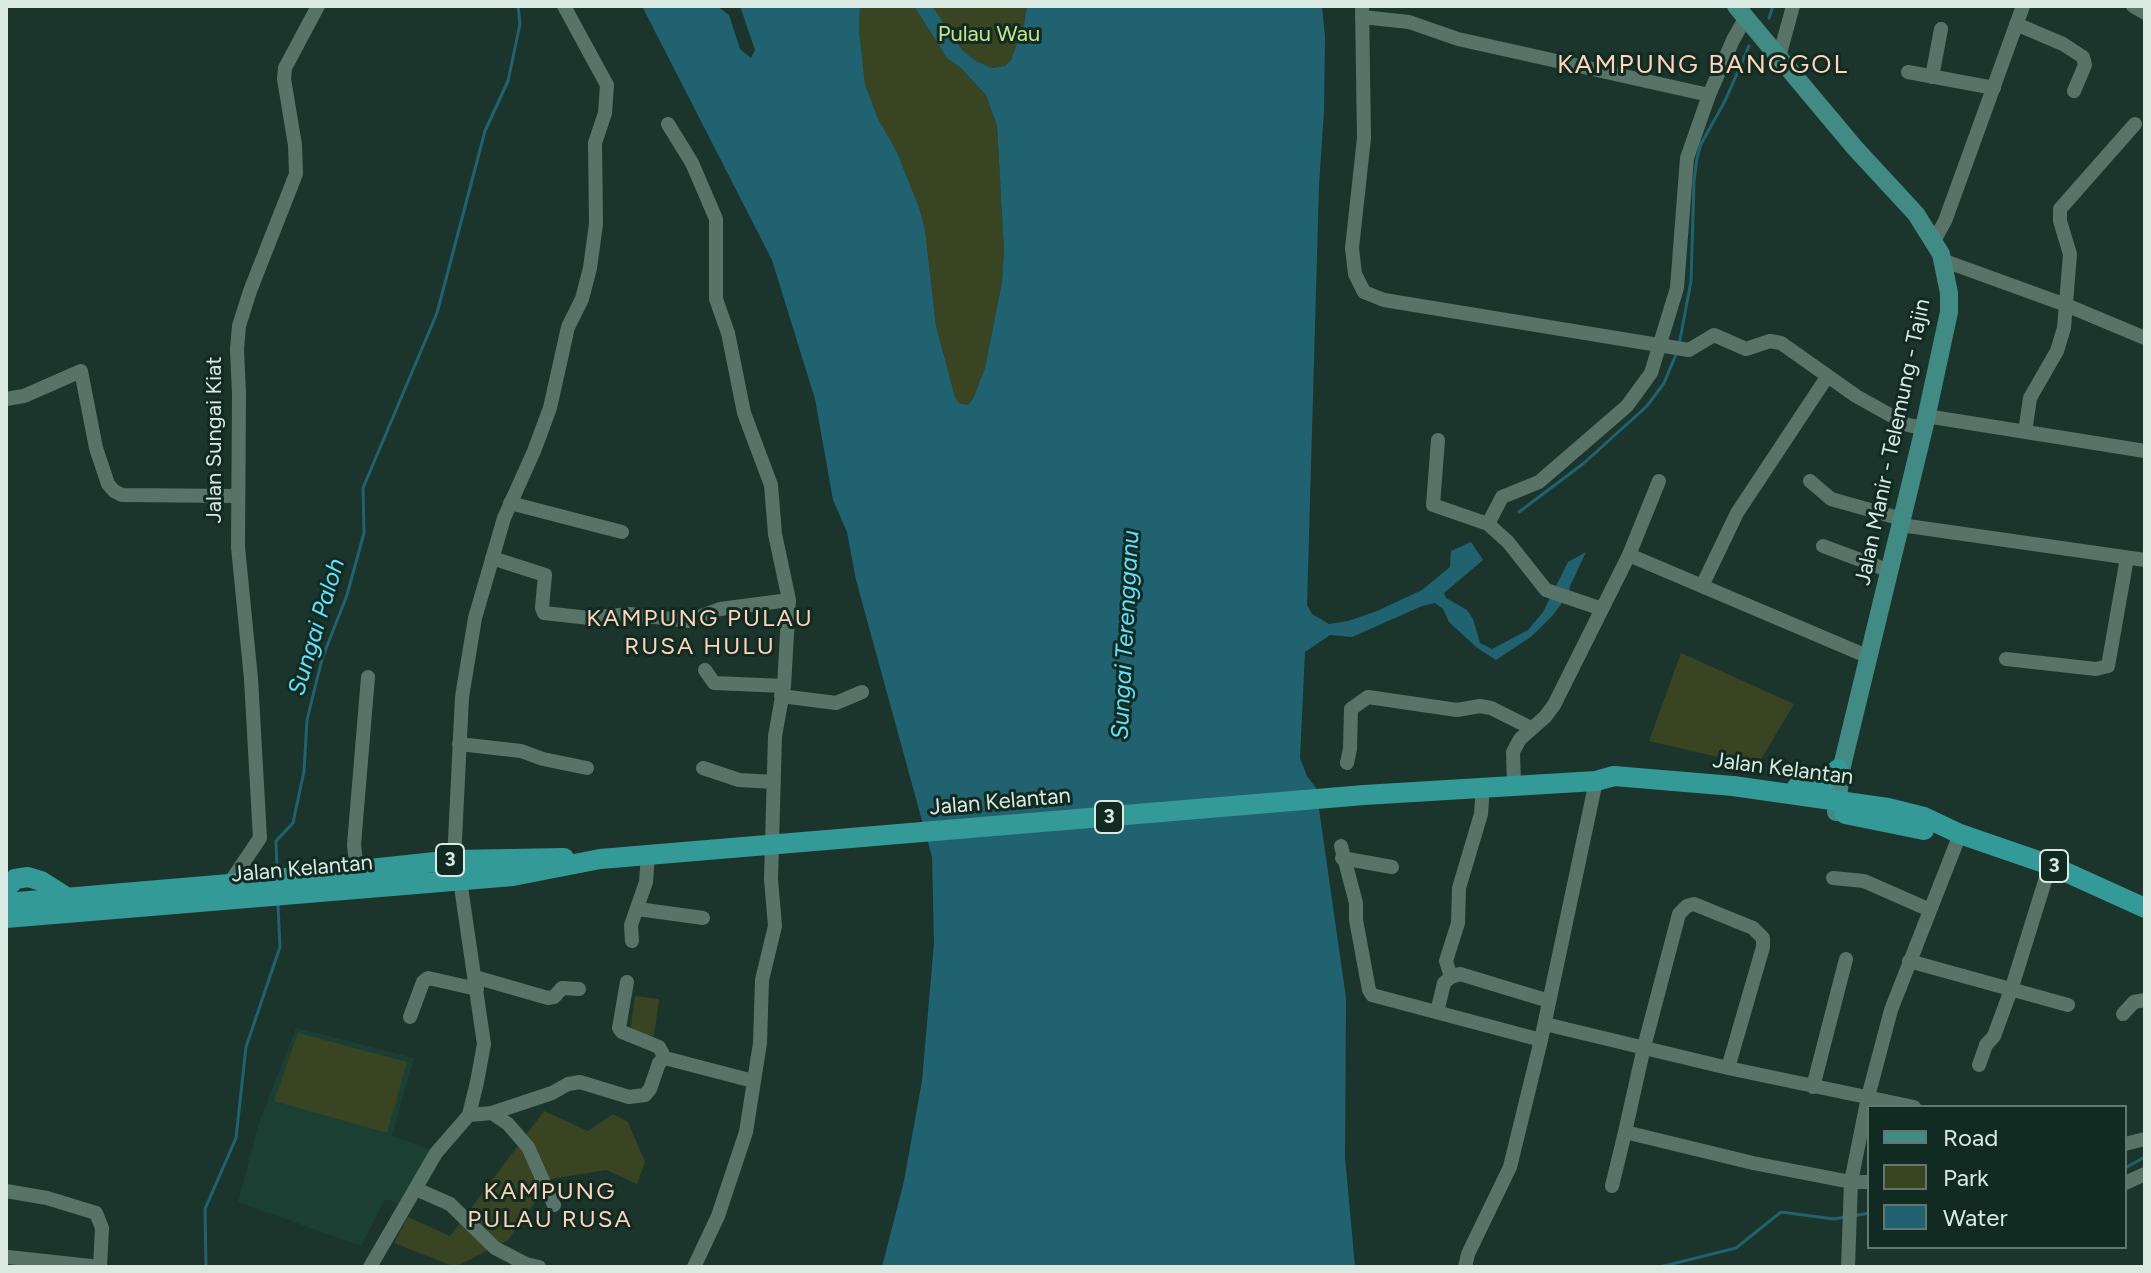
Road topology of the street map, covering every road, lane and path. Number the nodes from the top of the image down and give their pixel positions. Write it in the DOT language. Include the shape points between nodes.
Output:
graph roads {
  1 [pos="318,6"];
  2 [pos="564,6"];
  3 [pos="1793,6"];
  4 [pos="2023,6"];
  5 [pos="2133,6"];
  6 [pos="1362,12"];
  7 [pos="1741,12"];
  8 [pos="2145,13"];
  9 [pos="2016,24"];
  10 [pos="1941,29"];
  11 [pos="1779,57"];
  12 [pos="1908,72"];
  13 [pos="1932,77"];
  14 [pos="1994,88"];
  15 [pos="2074,91"];
  16 [pos="1709,95"];
  17 [pos="668,124"];
  18 [pos="2135,124"];
  19 [pos="1934,241"];
  20 [pos="1942,260"];
  21 [pos="2066,305"];
  22 [pos="2088,314"];
  23 [pos="2145,338"];
  24 [pos="2062,340"];
  25 [pos="1663,345"];
  26 [pos="1827,377"];
  27 [pos="6,399"];
  28 [pos="1925,422"];
  29 [pos="2025,432"];
  30 [pos="1438,440"];
  31 [pos="2145,451"];
  32 [pos="1659,481"];
  33 [pos="1810,481"];
  34 [pos="238,496"];
  35 [pos="510,503"];
  36 [pos="1901,522"];
  37 [pos="1488,524"];
  38 [pos="622,532"];
  39 [pos="1823,546"];
  40 [pos="1629,555"];
  41 [pos="492,558"];
  42 [pos="2127,558"];
  43 [pos="2145,560"];
  44 [pos="1890,571"];
  45 [pos="1702,586"];
  46 [pos="789,600"];
  47 [pos="1602,609"];
  48 [pos="1869,657"];
  49 [pos="2006,659"];
  50 [pos="705,670"];
  51 [pos="368,677"];
  52 [pos="782,691"];
  53 [pos="862,692"];
  54 [pos="1531,728"];
  55 [pos="459,744"];
  56 [pos="1347,763"];
  57 [pos="587,768"];
  58 [pos="703,768"];
  59 [pos="1841,768"];
  60 [pos="1596,781"];
  61 [pos="1627,781"];
  62 [pos="774,782"];
  63 [pos="1514,784"];
  64 [pos="1733,786"];
  65 [pos="1483,787"];
  66 [pos="1833,805"];
  67 [pos="1888,808"];
  68 [pos="1960,834"];
  69 [pos="772,845"];
  70 [pos="648,855"];
  71 [pos="600,859"];
  72 [pos="451,860"];
  73 [pos="2050,865"];
  74 [pos="1392,867"];
  75 [pos="357,870"];
  76 [pos="513,876"];
  77 [pos="1833,878"];
  78 [pos="460,880"];
  79 [pos="302,884"];
  80 [pos="240,888"];
  81 [pos="6,889"];
  82 [pos="66,897"];
  83 [pos="2145,908"];
  84 [pos="638,909"];
  85 [pos="1930,910"];
  86 [pos="7,915"];
  87 [pos="703,918"];
  88 [pos="632,941"];
  89 [pos="1846,959"];
  90 [pos="1909,961"];
  91 [pos="1451,977"];
  92 [pos="627,982"];
  93 [pos="476,983"];
  94 [pos="2012,987"];
  95 [pos="579,989"];
  96 [pos="2145,1000"];
  97 [pos="1549,1001"];
  98 [pos="2068,1005"];
  99 [pos="1437,1012"];
  100 [pos="2123,1014"];
  101 [pos="410,1017"];
  102 [pos="1545,1024"];
  103 [pos="1541,1040"];
  104 [pos="1644,1047"];
  105 [pos="665,1058"];
  106 [pos="1979,1065"];
  107 [pos="1728,1068"];
  108 [pos="753,1081"];
  109 [pos="1813,1087"];
  110 [pos="1868,1097"];
  111 [pos="1905,1105"];
  112 [pos="492,1113"];
  113 [pos="469,1115"];
  114 [pos="1625,1132"];
  115 [pos="1851,1182"];
  116 [pos="1867,1182"];
  117 [pos="1612,1186"];
  118 [pos="416,1189"];
  119 [pos="6,1191"];
  120 [pos="554,1205"];
  121 [pos="8,1257"];
  122 [pos="100,1267"];
  123 [pos="370,1267"];
  124 [pos="539,1267"];
  125 [pos="694,1267"];
  126 [pos="1465,1267"];
  127 [pos="1848,1267"];
  1 -- 34 [label="street, Jalan Sungai Kiat" via="285,68 296,174 239,326"];
  2 -- 35 [label="street" via="607,85 595,143 596,224 590,268 568,327 550,408"];
  3 -- 11 [label="street"];
  4 -- 9 [label="street"];
  5 -- 8 [label="street"];
  6 -- 16 [label="street"];
  6 -- 25 [label="street" via="1364,138 1352,248 1364,292 1384,300"];
  7 -- 11 [label="main road, Jalan Manir - Telemung - Tajin"];
  7 -- 16 [label="street"];
  9 -- 14 [label="street"];
  9 -- 15 [label="street" via="2083,57"];
  10 -- 13 [label="street"];
  11 -- 19 [label="main road, Jalan Manir - Telemung - Tajin"];
  12 -- 13 [label="street"];
  13 -- 14 [label="street"];
  14 -- 19 [label="street"];
  16 -- 25 [label="street" via="1687,158 1677,288"];
  17 -- 46 [label="street" via="716,219 716,299 744,413 771,485"];
  18 -- 21 [label="street" via="2060,209 2070,254"];
  19 -- 20 [label="main road, Jalan Manir - Telemung - Tajin"];
  20 -- 21 [label="street"];
  20 -- 28 [label="main road, Jalan Manir - Telemung - Tajin" via="1949,312"];
  21 -- 22 [label="street"];
  21 -- 24 [label="street"];
  22 -- 23 [label="street"];
  22 -- 24 [label="street"];
  24 -- 29 [label="street" via="2035,385"];
  25 -- 26 [label="street" via="1689,350 1714,335 1746,349 1781,343"];
  25 -- 37 [label="street" via="1627,406 1539,482 1502,497"];
  26 -- 28 [label="street" via="1908,425"];
  26 -- 45 [label="street" via="1737,513"];
  27 -- 34 [label="street" via="81,371 96,448 114,491"];
  28 -- 29 [label="street"];
  28 -- 36 [label="main road, Jalan Manir - Telemung - Tajin"];
  29 -- 31 [label="street"];
  30 -- 37 [label="street" via="1433,505"];
  32 -- 40 [label="street"];
  33 -- 36 [label="street" via="1831,499"];
  34 -- 80 [label="street, Jalan Sungai Kiat" via="260,838"];
  35 -- 38 [label="street"];
  35 -- 41 [label="street"];
  36 -- 42 [label="street"];
  36 -- 44 [label="main road, Jalan Manir - Telemung - Tajin"];
  37 -- 47 [label="street" via="1546,590"];
  39 -- 44 [label="street"];
  40 -- 45 [label="street"];
  40 -- 47 [label="street"];
  41 -- 46 [label="street" via="542,572 544,613 688,621 720,609"];
  41 -- 55 [label="street" via="475,618"];
  42 -- 43 [label="street"];
  42 -- 49 [label="street" via="2108,666"];
  44 -- 48 [label="main road, Jalan Manir - Telemung - Tajin"];
  45 -- 48 [label="street"];
  46 -- 52 [label="street"];
  47 -- 54 [label="street" via="1554,705"];
  48 -- 59 [label="main road, Jalan Manir - Telemung - Tajin"];
  50 -- 52 [label="street" via="714,683"];
  51 -- 75 [label="street" via="354,845"];
  52 -- 53 [label="street" via="836,703"];
  52 -- 62 [label="street"];
  54 -- 56 [label="street" via="1491,708 1457,710 1368,697 1351,709"];
  54 -- 63 [label="street" via="1513,752"];
  55 -- 57 [label="street" via="521,751"];
  55 -- 72 [label="street"];
  58 -- 62 [label="street" via="739,780"];
  59 -- 64 [label="highway" via="1816,786"];
  59 -- 66 [label="main road, Jalan Manir - Telemung - Tajin"];
  59 -- 67 [label="highway" via="1851,788"];
  60 -- 61 [label="highway, Jalan Kelantan / 3"];
  60 -- 63 [label="highway, Jalan Kelantan / 3"];
  60 -- 97 [label="street"];
  61 -- 64 [label="highway, Jalan Kelantan / 3"];
  61 -- 66 [label="highway, Jalan Kelantan / 3"];
  62 -- 69 [label="street"];
  63 -- 65 [label="highway, Jalan Kelantan / 3"];
  64 -- 66 [label="highway, Jalan Kelantan / 3"];
  65 -- 69 [label="highway, Jalan Kelantan / 3"];
  65 -- 91 [label="street" via="1446,961"];
  66 -- 67 [label="highway, Jalan Kelantan / 3"];
  66 -- 68 [label="highway, Jalan Kelantan / 3" via="1919,829"];
  67 -- 68 [label="highway, Jalan Kelantan / 3"];
  68 -- 73 [label="highway, Jalan Kelantan / 3"];
  68 -- 85 [label="street"];
  69 -- 70 [label="highway, Jalan Kelantan / 3"];
  69 -- 108 [label="street" via="775,926 762,980"];
  70 -- 71 [label="highway, Jalan Kelantan / 3"];
  70 -- 84 [label="street"];
  71 -- 72 [label="highway, Jalan Kelantan / 3"];
  71 -- 76 [label="highway, Jalan Kelantan / 3"];
  72 -- 75 [label="highway, Jalan Kelantan / 3"];
  72 -- 76 [label="highway" via="515,863 519,869"];
  73 -- 83 [label="highway, Jalan Kelantan / 3"];
  73 -- 94 [label="street"];
  74 -- 99 [label="street" via="1342,852 1369,990 1377,997"];
  75 -- 79 [label="highway, Jalan Kelantan / 3"];
  76 -- 78 [label="highway, Jalan Kelantan / 3"];
  77 -- 85 [label="street" via="1864,881"];
  78 -- 79 [label="highway, Jalan Kelantan / 3"];
  78 -- 93 [label="street"];
  79 -- 80 [label="highway, Jalan Kelantan / 3"];
  80 -- 82 [label="highway, Jalan Kelantan / 3"];
  80 -- 86 [label="highway, Jalan Kelantan / 3" via="98,910"];
  81 -- 82 [label="highway" via="15,879 28,877"];
  82 -- 86 [label="highway, Jalan Kelantan / 3"];
  84 -- 87 [label="street"];
  84 -- 88 [label="street"];
  85 -- 90 [label="street"];
  89 -- 109 [label="street"];
  90 -- 94 [label="street"];
  90 -- 110 [label="street"];
  91 -- 97 [label="street" via="1469,976"];
  91 -- 99 [label="street" via="1444,983"];
  92 -- 105 [label="street" via="619,1028 659,1047"];
  93 -- 95 [label="street" via="548,998 562,988"];
  93 -- 101 [label="street" via="428,978"];
  93 -- 113 [label="street" via="484,1044"];
  94 -- 98 [label="street"];
  94 -- 106 [label="street"];
  96 -- 100 [label="street" via="2134,1002"];
  97 -- 102 [label="street"];
  99 -- 103 [label="street"];
  102 -- 103 [label="street"];
  102 -- 104 [label="street"];
  103 -- 126 [label="street" via="1510,1167"];
  104 -- 107 [label="street"];
  104 -- 107 [label="street" via="1679,914 1694,904 1753,928 1763,938"];
  104 -- 114 [label="street"];
  105 -- 108 [label="street"];
  105 -- 112 [label="street" via="645,1095 629,1097 580,1082"];
  107 -- 109 [label="street"];
  108 -- 125 [label="street" via="746,1132 718,1216"];
  109 -- 110 [label="street"];
  110 -- 111 [label="street"];
  110 -- 115 [label="street"];
  112 -- 113 [label="street"];
  112 -- 120 [label="street" via="528,1147"];
  113 -- 118 [label="street" via="436,1153"];
  114 -- 115 [label="street"];
  114 -- 117 [label="street"];
  115 -- 116 [label="street"];
  115 -- 127 [label="street" via="1854,1230"];
  118 -- 123 [label="street"];
  118 -- 124 [label="street" via="450,1204 495,1248"];
  119 -- 122 [label="street" via="96,1213 102,1228"];
  121 -- 122 [label="street"];
}
